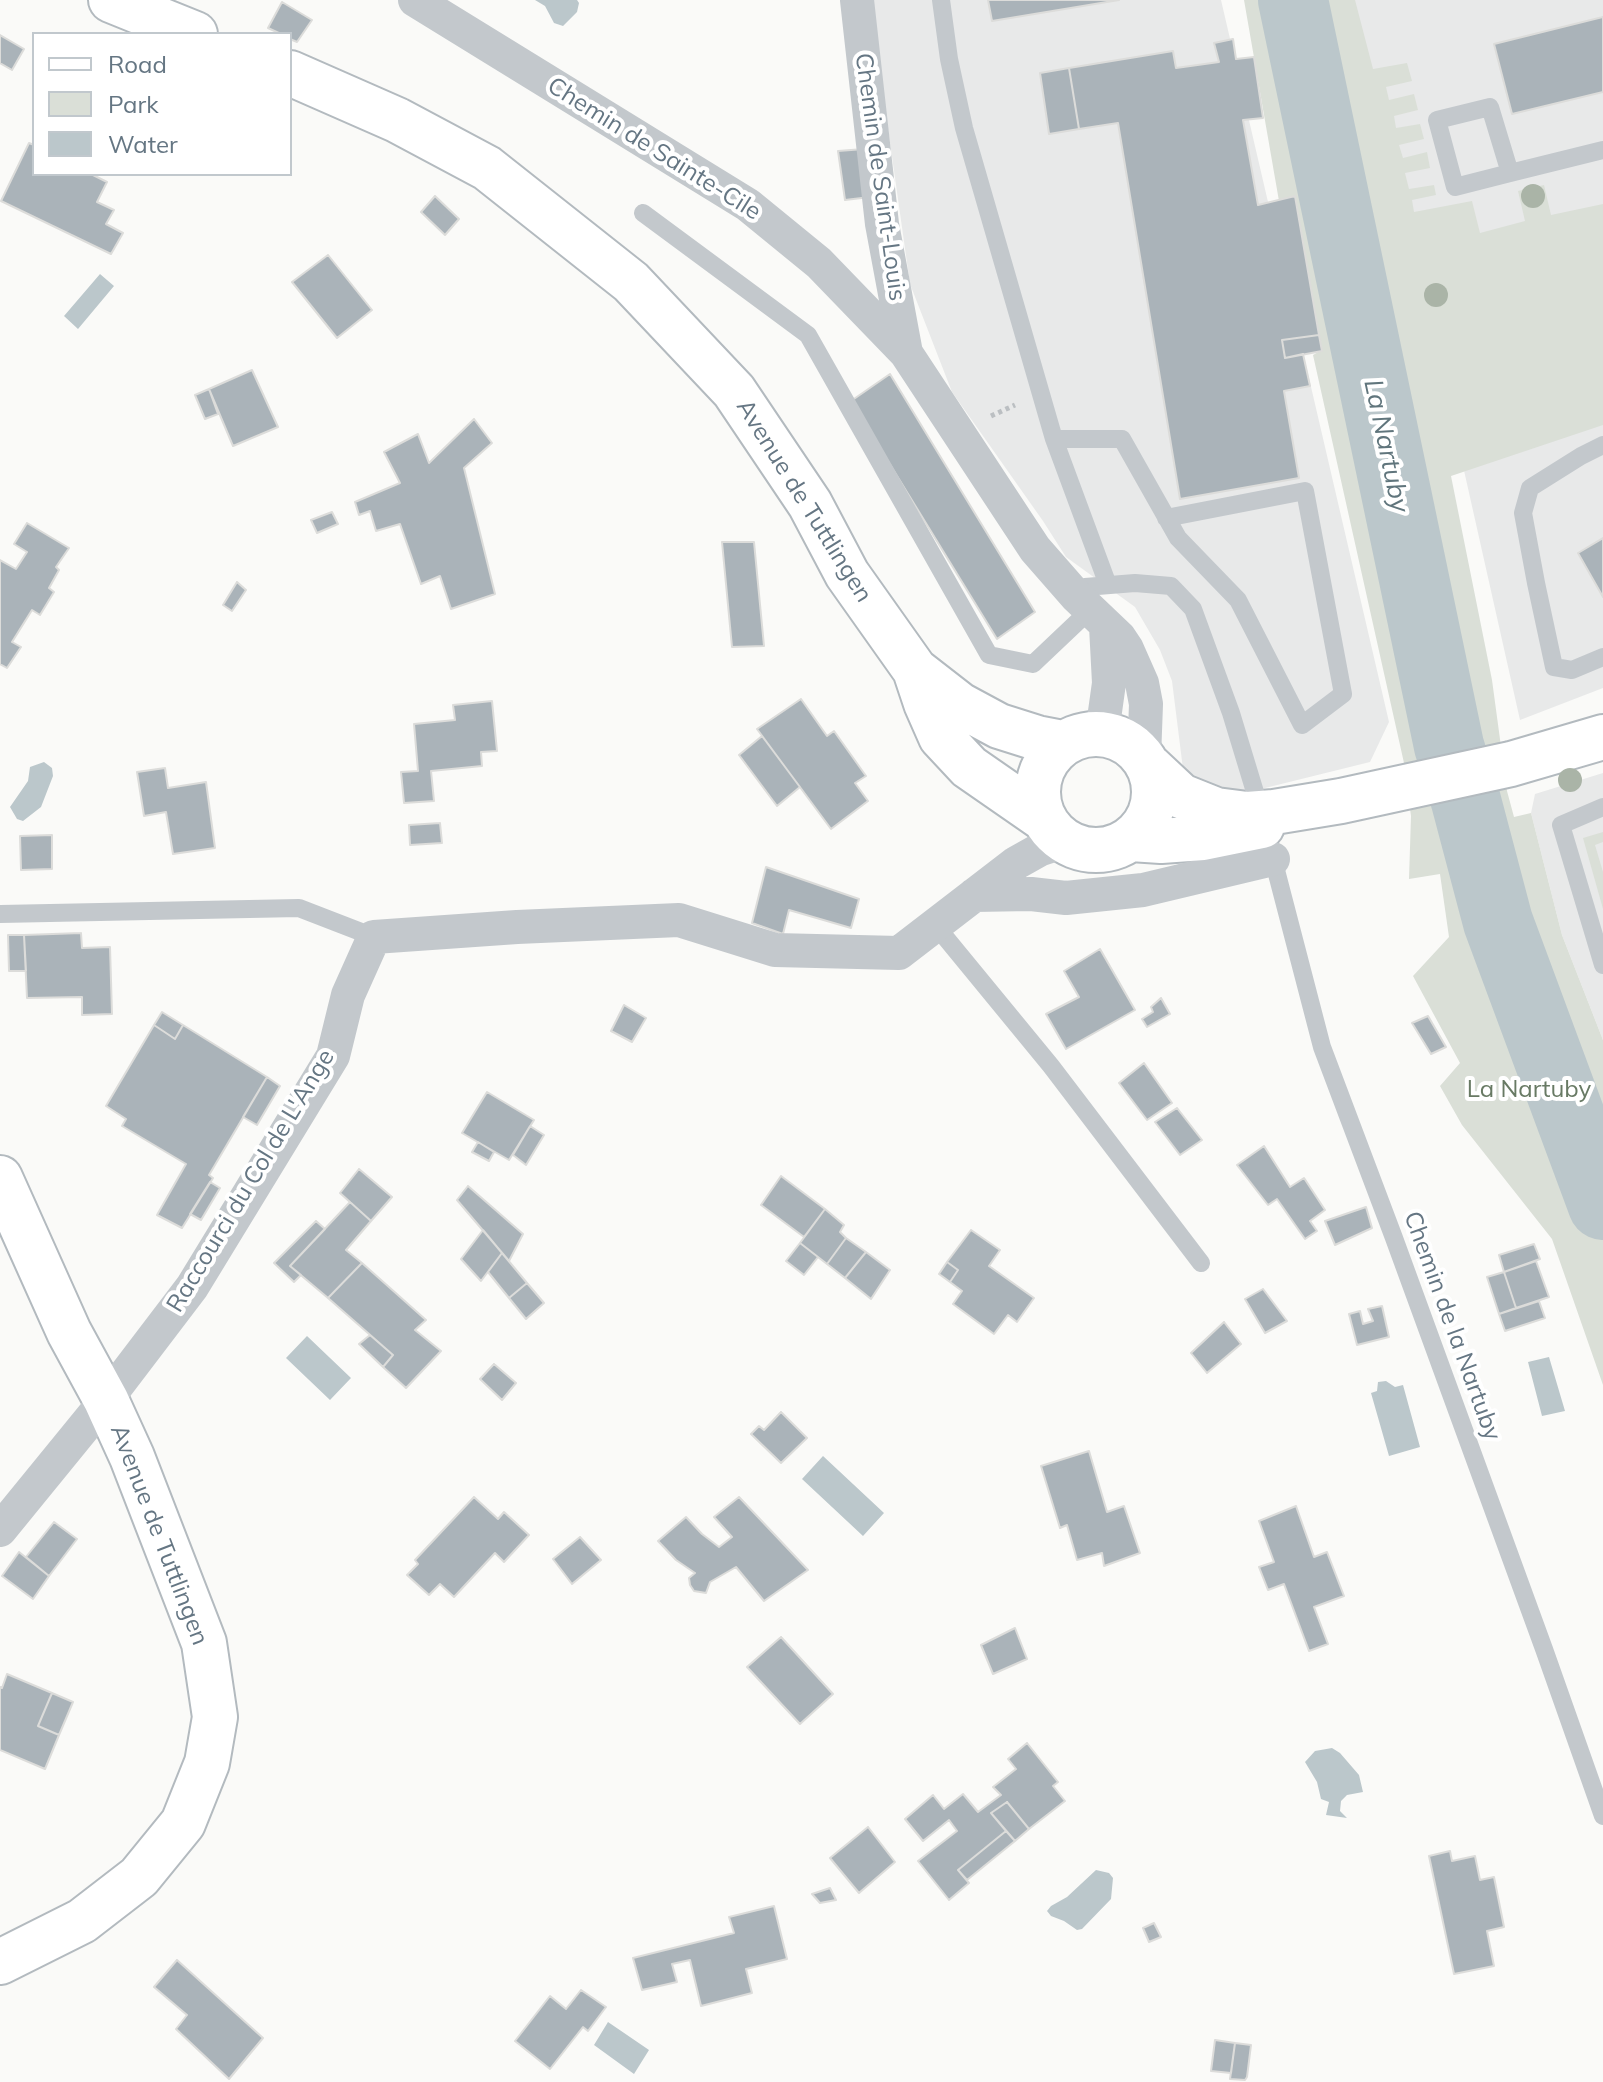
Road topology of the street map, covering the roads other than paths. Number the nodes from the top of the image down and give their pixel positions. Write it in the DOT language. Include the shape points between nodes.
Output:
graph roads {
  1 [pos="111,0"];
  2 [pos="415,0"];
  3 [pos="857,0"];
  4 [pos="941,0"];
  5 [pos="190,32"];
  6 [pos="292,74"];
  7 [pos="1603,150"];
  8 [pos="1510,173"];
  9 [pos="643,213"];
  10 [pos="906,353"];
  11 [pos="1054,439"];
  12 [pos="1603,445"];
  13 [pos="1166,518"];
  14 [pos="1095,605"];
  15 [pos="1603,657"];
  16 [pos="915,670"];
  17 [pos="1603,737"];
  18 [pos="1083,738"];
  19 [pos="1147,762"];
  20 [pos="1255,792"];
  21 [pos="1341,801"];
  22 [pos="1603,807"];
  23 [pos="1055,830"];
  24 [pos="1131,839"];
  25 [pos="1272,854"];
  26 [pos="974,895"];
  27 [pos="0,914"];
  28 [pos="936,926"];
  29 [pos="374,937"];
  30 [pos="1603,965"];
  31 [pos="0,1178"];
  32 [pos="1201,1263"];
  33 [pos="106,1400"];
  34 [pos="0,1530"];
  35 [pos="1603,1816"];
  36 [pos="0,1962"];
  1 -- 5 [label="main road"];
  2 -- 10 [label="street, Chemin de Sainte-Cile" via="748,205 819,263"];
  3 -- 10 [label="street, Chemin de Saint-Louis" via="882,224"];
  4 -- 11 [label="lane" via="964,128"];
  6 -- 16 [label="main road, Avenue de Tuttlingen" via="397,120 487,168 631,282 734,391 810,504 847,574"];
  7 -- 8 [label="lane"];
  8 -- 8 [label="lane" via="1490,107 1437,120 1455,187"];
  9 -- 14 [label="lane" via="808,335 989,655 1033,664"];
  10 -- 14 [label="street, Chemin de Sainte-Cile" via="1035,549"];
  11 -- 13 [label="lane" via="1122,439"];
  11 -- 14 [label="lane"];
  12 -- 15 [label="lane" via="1530,488 1523,513 1554,667 1572,670"];
  13 -- 13 [label="lane" via="1178,538 1238,600 1302,725 1343,694 1305,491"];
  14 -- 18 [label="street" via="1109,683"];
  14 -- 19 [label="street, Chemin de Sainte-Cile" via="1127,649 1142,683"];
  14 -- 20 [label="lane" via="1135,583 1171,586 1193,609"];
  16 -- 18 [label="main road, Avenue de Tuttlingen" via="960,705 999,726 1037,738"];
  16 -- 23 [label="main road, Avenue de Tuttlingen" via="941,737 969,767"];
  17 -- 21 [label="main road" via="1511,764"];
  18 -- 19 [label="main road" via="1118,737"];
  18 -- 23 [label="main road" via="1051,755 1042,769 1039,803"];
  19 -- 21 [label="main road" via="1181,796 1216,810 1247,814"];
  19 -- 24 [label="main road" via="1155,786 1153,807"];
  21 -- 24 [label="main road" via="1282,821 1203,838"];
  22 -- 30 [label="lane" via="1561,825"];
  23 -- 24 [label="main road" via="1081,848 1115,847"];
  23 -- 26 [label="street" via="1041,849"];
  25 -- 26 [label="street" via="1143,890 1066,898"];
  25 -- 35 [label="lane, Chemin de la Nartuby" via="1322,1047"];
  26 -- 28 [label="street"];
  27 -- 29 [label="lane" via="299,908"];
  28 -- 29 [label="street" via="899,953 775,950 679,920"];
  28 -- 32 [label="lane"];
  29 -- 33 [label="street, Raccourci du Col de L'Ange" via="348,995 333,1056 192,1287"];
  31 -- 33 [label="main road, Avenue de Tuttlingen" via="69,1332"];
  33 -- 34 [label="street, Raccourci du Col de L'Ange"];
  33 -- 36 [label="main road, Avenue de Tuttlingen" via="204,1643 215,1717 207,1763 183,1823 139,1877 82,1921"];
}
